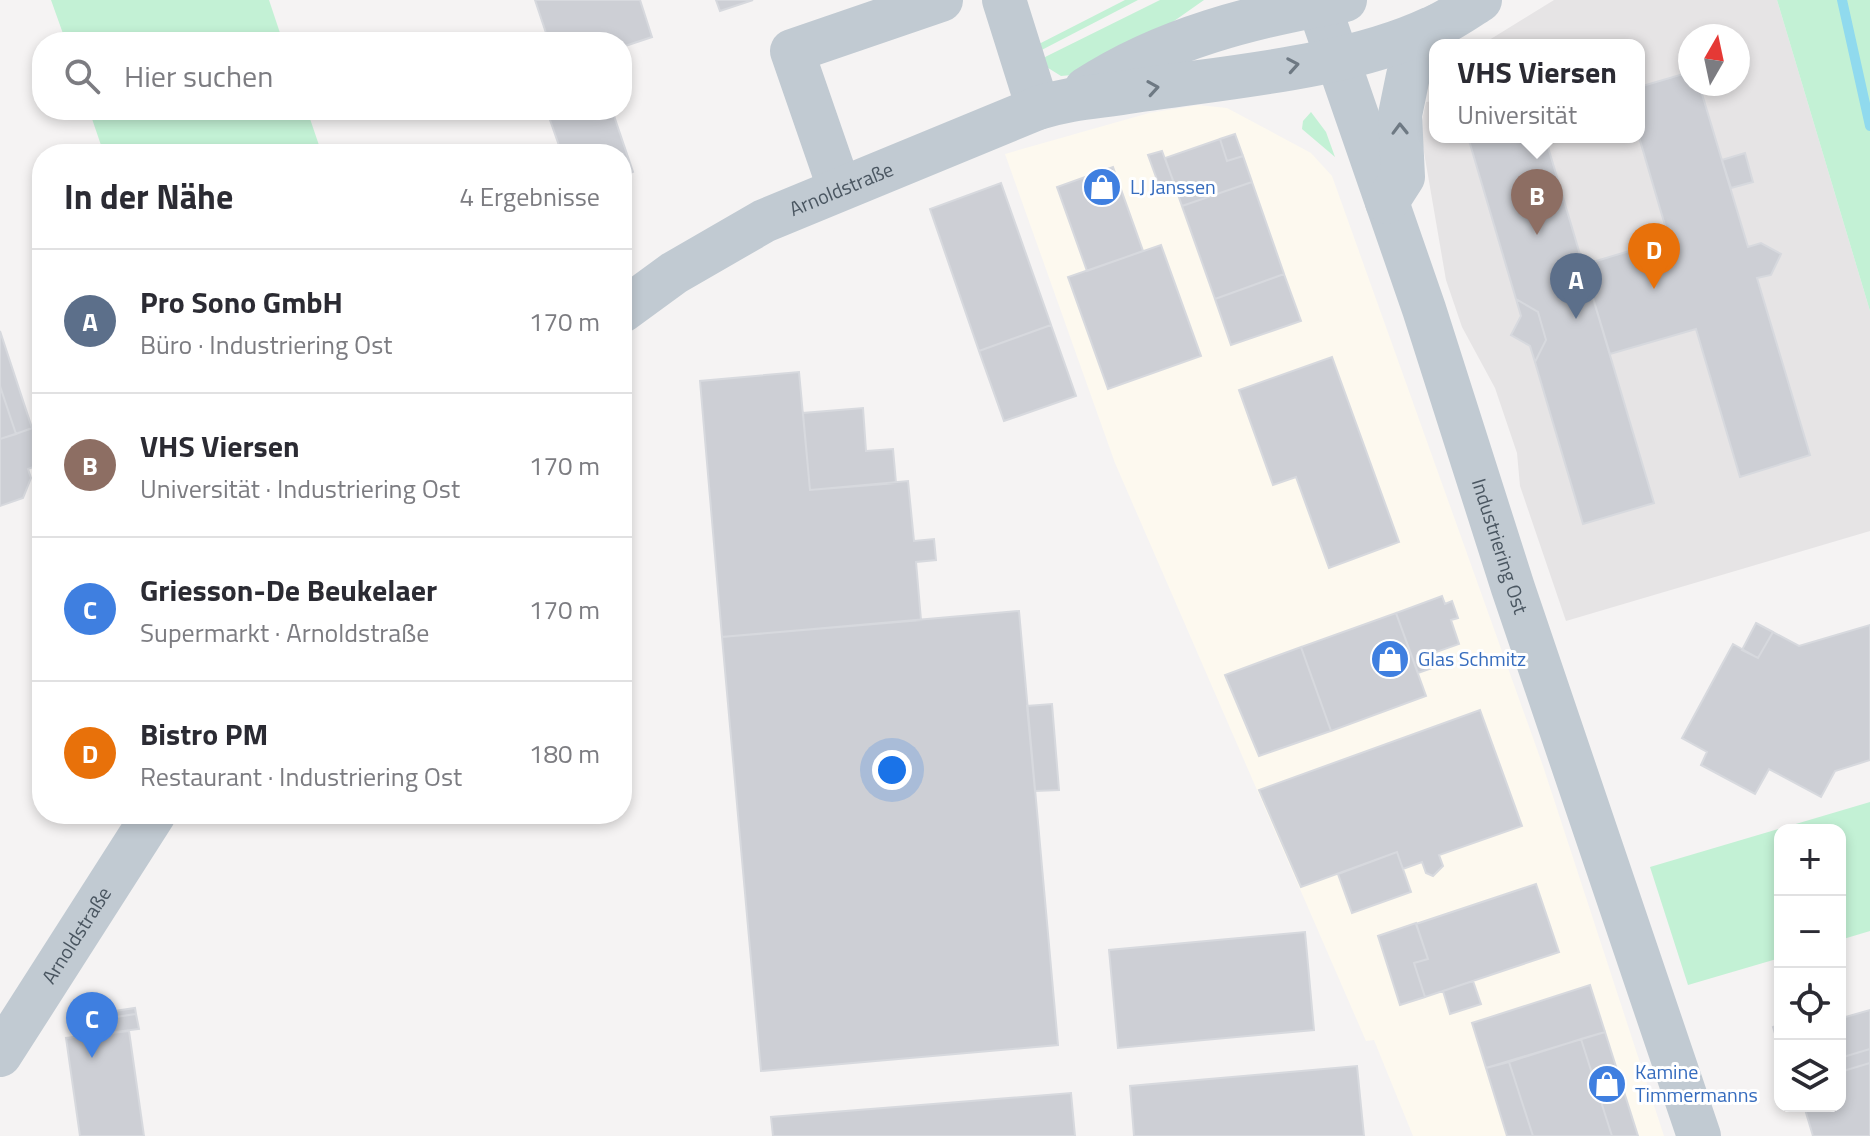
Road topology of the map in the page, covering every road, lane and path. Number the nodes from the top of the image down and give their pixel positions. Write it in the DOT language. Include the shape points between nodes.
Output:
graph roads {
  1 [pos="941,0"];
  2 [pos="1004,0"];
  3 [pos="1480,0"];
  4 [pos="1327,2"];
  5 [pos="1220,15"];
  6 [pos="1439,25"];
  7 [pos="1434,39"];
  8 [pos="1429,45"];
  9 [pos="1337,57"];
  10 [pos="1057,102"];
  11 [pos="839,187"];
  12 [pos="1387,202"];
  13 [pos="632,304"];
  14 [pos="148,824"];
  15 [pos="0,1055"];
  16 [pos="1699,1136"];
  1 -- 11 [label="street" via="792,51"];
  2 -- 10 [label="street"];
  3 -- 6 [label="street, Arnoldstraße"];
  4 -- 5 [label="street, Arnoldstraße"];
  4 -- 9 [label="street, Industriering Ost"];
  5 -- 10 [label="street, Arnoldstraße"];
  7 -- 6 [label="street, one-way"];
  6 -- 9 [label="street, Arnoldstraße" via="1390,45"];
  12 -- 8 [label="street, one-way" via="1403,177 1400,115 1408,76"];
  10 -- 9 [label="street, Arnoldstraße, one-way"];
  9 -- 12 [label="street, Industriering Ost"];
  10 -- 11 [label="street, Arnoldstraße"];
  11 -- 13 [label="street, Arnoldstraße" via="764,221"];
  12 -- 16 [label="street, Industriering Ost" via="1409,314 1513,588"];
  14 -- 15 [label="street, Arnoldstraße"];
}
